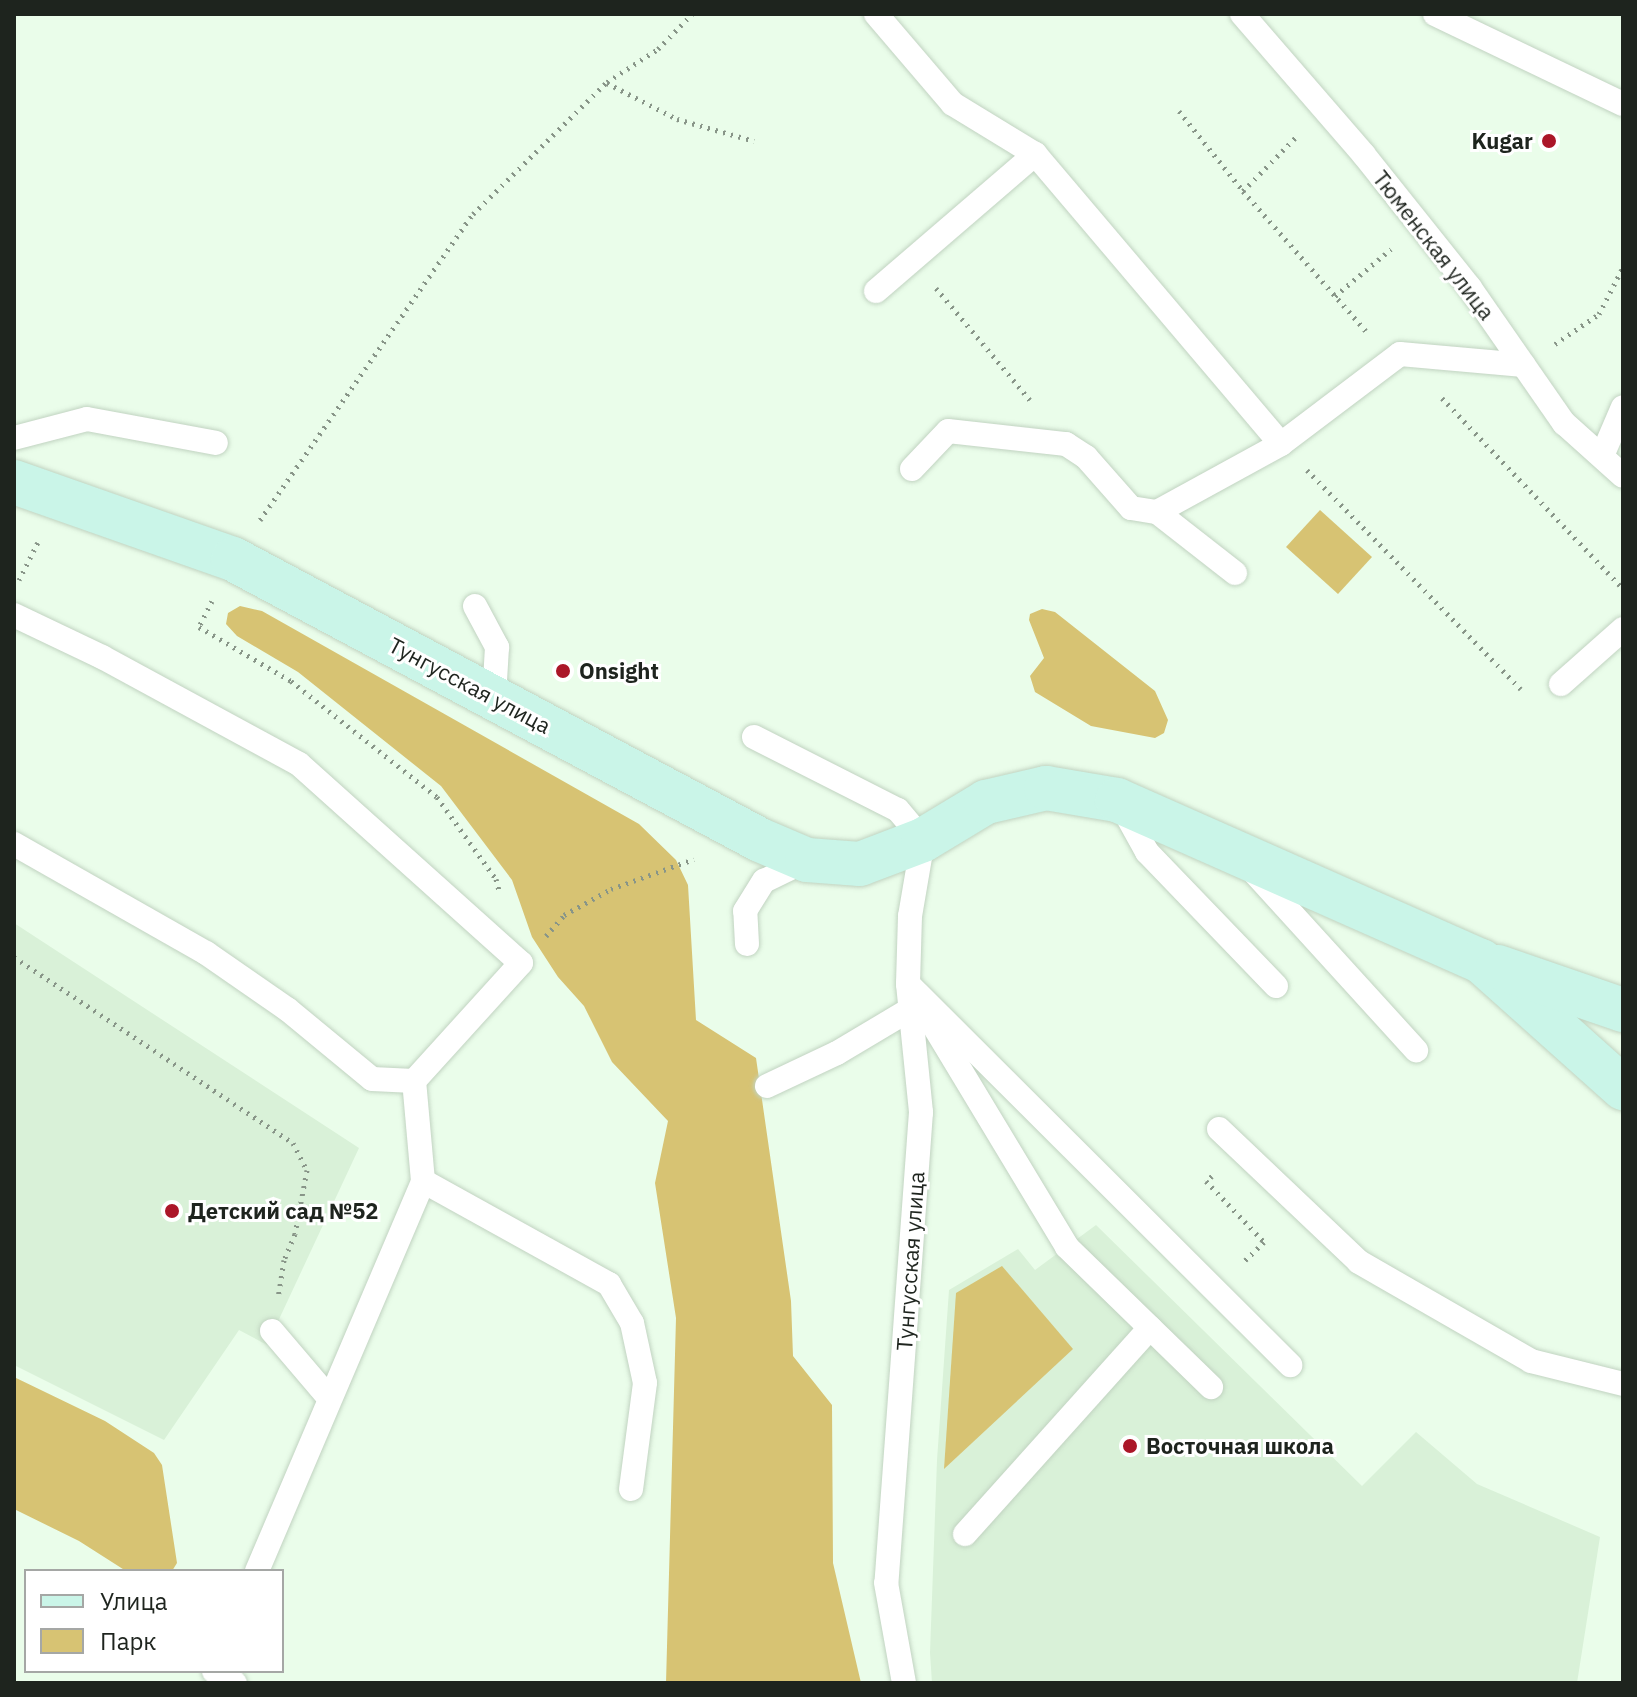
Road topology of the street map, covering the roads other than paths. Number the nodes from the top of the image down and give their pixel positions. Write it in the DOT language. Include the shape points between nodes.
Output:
graph roads {
  1 [pos="876,14"];
  2 [pos="1242,14"];
  3 [pos="1435,14"];
  4 [pos="1623,104"];
  5 [pos="1035,154"];
  6 [pos="876,291"];
  7 [pos="1524,365"];
  8 [pos="1623,407"];
  9 [pos="14,438"];
  10 [pos="216,443"];
  11 [pos="1281,444"];
  12 [pos="1602,456"];
  13 [pos="912,469"];
  14 [pos="1623,476"];
  15 [pos="14,482"];
  16 [pos="1157,512"];
  17 [pos="1235,573"];
  18 [pos="475,606"];
  19 [pos="14,615"];
  20 [pos="1623,629"];
  21 [pos="1561,684"];
  22 [pos="494,698"];
  23 [pos="754,737"];
  24 [pos="1117,800"];
  25 [pos="923,840"];
  26 [pos="14,844"];
  27 [pos="1240,856"];
  28 [pos="807,860"];
  29 [pos="747,944"];
  30 [pos="1481,961"];
  31 [pos="908,984"];
  32 [pos="1276,986"];
  33 [pos="909,1010"];
  34 [pos="1623,1010"];
  35 [pos="1416,1050"];
  36 [pos="414,1081"];
  37 [pos="767,1086"];
  38 [pos="1623,1088"];
  39 [pos="1219,1129"];
  40 [pos="423,1181"];
  41 [pos="1150,1328"];
  42 [pos="272,1331"];
  43 [pos="1290,1365"];
  44 [pos="1623,1384"];
  45 [pos="1211,1387"];
  46 [pos="329,1398"];
  47 [pos="631,1489"];
  48 [pos="965,1534"];
  49 [pos="258,1569"];
  50 [pos="218,1673"];
  51 [pos="235,1683"];
  52 [pos="904,1683"];
  1 -- 5 [label="lane" via="953,104"];
  2 -- 7 [label="lane, Тюменская улица" via="1364,155"];
  3 -- 4 [label="lane"];
  5 -- 6 [label="lane"];
  5 -- 11 [label="lane"];
  7 -- 11 [label="lane" via="1400,354"];
  7 -- 12 [label="lane, Тюменская улица" via="1564,423"];
  8 -- 12 [label="lane"];
  9 -- 10 [label="lane" via="87,419"];
  11 -- 16 [label="lane"];
  12 -- 14 [label="lane, Тюменская улица"];
  13 -- 16 [label="lane" via="948,431 1066,444 1086,457 1131,508"];
  15 -- 22 [label="main road, Тунгусская улица" via="233,559"];
  16 -- 17 [label="lane"];
  18 -- 22 [label="lane" via="497,647"];
  19 -- 36 [label="lane" via="299,764 521,963"];
  20 -- 21 [label="lane"];
  22 -- 28 [label="main road, Тунгусская улица"];
  23 -- 25 [label="lane" via="898,810"];
  24 -- 25 [label="main road, Тунгусская улица" via="1046,788 986,802"];
  24 -- 27 [label="main road, Тунгусская улица"];
  24 -- 32 [label="lane" via="1147,852"];
  25 -- 28 [label="main road, Тунгусская улица" via="860,864"];
  25 -- 31 [label="lane, Тунгусская улица" via="910,916"];
  26 -- 36 [label="lane" via="206,953 287,1009 372,1079"];
  27 -- 30 [label="main road, Тунгусская улица"];
  27 -- 35 [label="lane"];
  28 -- 29 [label="lane" via="764,881 745,911"];
  30 -- 34 [label="main road"];
  30 -- 38 [label="main road"];
  31 -- 33 [label="lane, Тунгусская улица"];
  31 -- 41 [label="lane" via="1067,1247"];
  31 -- 43 [label="lane"];
  33 -- 37 [label="lane"];
  33 -- 52 [label="lane, Тунгусская улица" via="921,1112 886,1583"];
  36 -- 40 [label="lane"];
  39 -- 44 [label="lane" via="1359,1262 1531,1361"];
  40 -- 46 [label="lane"];
  40 -- 47 [label="lane" via="609,1284 632,1323 645,1383"];
  41 -- 45 [label="lane"];
  41 -- 48 [label="lane"];
  42 -- 46 [label="lane"];
  46 -- 49 [label="lane"];
  50 -- 51 [label="lane"];
}
